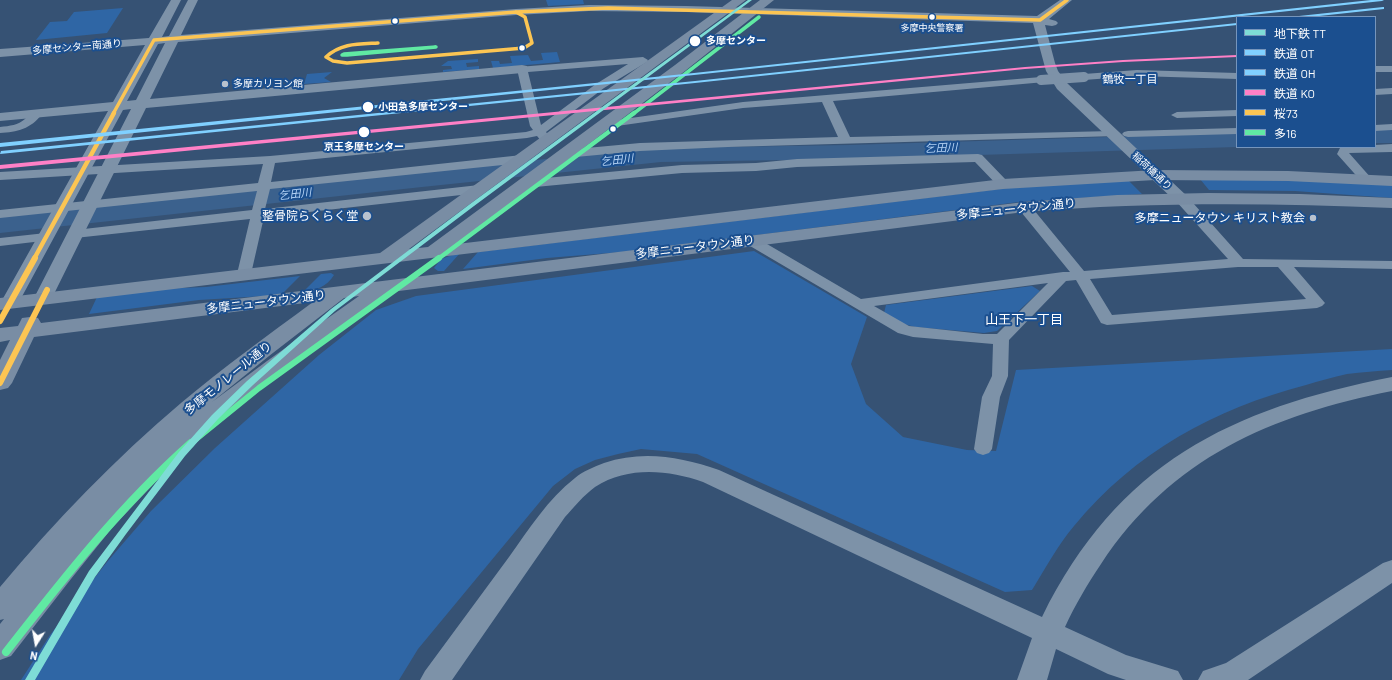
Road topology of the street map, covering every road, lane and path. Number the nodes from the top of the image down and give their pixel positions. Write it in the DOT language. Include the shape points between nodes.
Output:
graph roads {
  1 [pos="176,0"];
  2 [pos="193,0"];
  3 [pos="740,0"];
  4 [pos="768,0"];
  5 [pos="1072,2"];
  6 [pos="722,13"];
  7 [pos="751,13"];
  8 [pos="1044,22"];
  9 [pos="1055,36"];
  10 [pos="172,42"];
  11 [pos="152,43"];
  12 [pos="0,53"];
  13 [pos="0,59"];
  14 [pos="659,59"];
  15 [pos="643,60"];
  16 [pos="1062,63"];
  17 [pos="522,69"];
  18 [pos="1376,69"];
  19 [pos="1392,69"];
  20 [pos="1236,76"];
  21 [pos="1392,91"];
  22 [pos="1376,92"];
  23 [pos="826,98"];
  24 [pos="140,105"];
  25 [pos="118,107"];
  26 [pos="1236,113"];
  27 [pos="36,114"];
  28 [pos="1200,114"];
  29 [pos="1178,115"];
  30 [pos="0,117"];
  31 [pos="603,125"];
  32 [pos="1392,127"];
  33 [pos="1376,128"];
  34 [pos="0,130"];
  35 [pos="1219,131"];
  36 [pos="1236,131"];
  37 [pos="543,136"];
  38 [pos="846,141"];
  39 [pos="1128,141"];
  40 [pos="1392,148"];
  41 [pos="561,156"];
  42 [pos="270,160"];
  43 [pos="518,162"];
  44 [pos="107,170"];
  45 [pos="82,171"];
  46 [pos="1163,174"];
  47 [pos="0,176"];
  48 [pos="1366,179"];
  49 [pos="528,181"];
  50 [pos="1392,181"];
  51 [pos="1003,184"];
  52 [pos="483,187"];
  53 [pos="264,188"];
  54 [pos="1180,197"];
  55 [pos="1392,203"];
  56 [pos="1024,207"];
  57 [pos="88,208"];
  58 [pos="259,210"];
  59 [pos="60,211"];
  60 [pos="0,214"];
  61 [pos="77,230"];
  62 [pos="48,234"];
  63 [pos="750,240"];
  64 [pos="0,242"];
  65 [pos="435,251"];
  66 [pos="385,257"];
  67 [pos="1238,263"];
  68 [pos="1282,263"];
  69 [pos="1392,265"];
  70 [pos="244,274"];
  71 [pos="1080,275"];
  72 [pos="1063,276"];
  73 [pos="386,287"];
  74 [pos="338,293"];
  75 [pos="43,298"];
  76 [pos="5,303"];
  77 [pos="858,304"];
  78 [pos="0,321"];
  79 [pos="25,332"];
  80 [pos="0,336"];
  81 [pos="1001,339"];
  82 [pos="0,383"];
  83 [pos="1392,384"];
  84 [pos="983,449"];
  85 [pos="1392,570"];
  86 [pos="0,608"];
  87 [pos="1047,632"];
  88 [pos="0,647"];
  89 [pos="435,680"];
  90 [pos="1032,680"];
  91 [pos="1168,680"];
  92 [pos="1213,680"];
  1 -- 11 [label="street"];
  2 -- 10 [label="street"];
  3 -- 6 [label="main road"];
  4 -- 7 [label="main road"];
  5 -- 8 [label="street"];
  6 -- 7 [label="street"];
  6 -- 10 [label="street" via="560,15"];
  6 -- 14 [label="main road"];
  7 -- 8 [label="street"];
  7 -- 31 [label="main road"];
  8 -- 9 [label="street"];
  8 -- 39 [label="street, 稲荷橋通り" via="1049,63 1058,80 1069,93"];
  10 -- 11 [label="street"];
  10 -- 24 [label="street"];
  11 -- 12 [label="street, 多摩センター南通り"];
  11 -- 13 [label="street, 多摩センター南通り"];
  11 -- 25 [label="street"];
  14 -- 15 [label="street"];
  14 -- 37 [label="main road"];
  15 -- 17 [label="street"];
  15 -- 37 [label="street" via="600,86"];
  16 -- 39 [label="street, 稲荷橋通り" via="1077,86"];
  17 -- 24 [label="street"];
  17 -- 37 [label="street" via="536,126"];
  18 -- 19 [label="street"];
  20 -- 23 [label="street, bridge" via="1137,73"];
  21 -- 22 [label="street"];
  23 -- 31 [label="street" via="743,105"];
  23 -- 38 [label="street"];
  24 -- 25 [label="street"];
  24 -- 44 [label="street"];
  25 -- 27 [label="street"];
  25 -- 45 [label="street"];
  26 -- 28 [label="street"];
  27 -- 30 [label="street"];
  27 -- 34 [label="street" via="30,122 20,127"];
  28 -- 29 [label="street"];
  28 -- 35 [label="street"];
  31 -- 41 [label="main road"];
  32 -- 33 [label="street"];
  35 -- 36 [label="street"];
  35 -- 39 [label="street"];
  37 -- 42 [label="street"];
  37 -- 43 [label="main road"];
  38 -- 39 [label="street"];
  38 -- 41 [label="street" via="640,147"];
  39 -- 46 [label="street, 稲荷橋通り"];
  40 -- 48 [label="street" via="1344,151 1343,154"];
  41 -- 49 [label="main road, 多摩モノレール通り"];
  42 -- 44 [label="street"];
  42 -- 53 [label="street"];
  43 -- 52 [label="main road, 多摩モノレール通り"];
  43 -- 53 [label="street"];
  44 -- 45 [label="street"];
  44 -- 57 [label="street"];
  45 -- 47 [label="street"];
  45 -- 59 [label="street"];
  46 -- 48 [label="main road, 多摩ニュータウン通り"];
  46 -- 51 [label="main road, 多摩ニュータウン通り"];
  46 -- 54 [label="street, 稲荷橋通り"];
  48 -- 50 [label="main road, 多摩ニュータウン通り"];
  49 -- 51 [label="street" via="797,163 978,158"];
  49 -- 65 [label="main road, 多摩モノレール通り"];
  51 -- 65 [label="main road, 多摩ニュータウン通り"];
  52 -- 58 [label="street"];
  52 -- 66 [label="main road, 多摩モノレール通り"];
  53 -- 57 [label="street"];
  53 -- 58 [label="street"];
  54 -- 55 [label="main road, 多摩ニュータウン通り" via="1301,198"];
  54 -- 56 [label="main road, 多摩ニュータウン通り"];
  54 -- 67 [label="street"];
  56 -- 63 [label="main road, 多摩ニュータウン通り"];
  56 -- 71 [label="street"];
  57 -- 59 [label="street"];
  57 -- 61 [label="street"];
  58 -- 61 [label="street"];
  58 -- 70 [label="street"];
  59 -- 60 [label="street"];
  59 -- 62 [label="street"];
  61 -- 75 [label="street"];
  62 -- 64 [label="street"];
  62 -- 76 [label="street"];
  63 -- 73 [label="main road, 多摩ニュータウン通り"];
  63 -- 77 [label="street"];
  65 -- 66 [label="main road, 多摩ニュータウン通り"];
  65 -- 73 [label="main road, 多摩モノレール通り"];
  66 -- 70 [label="main road, 多摩ニュータウン通り"];
  66 -- 74 [label="main road, 多摩モノレール通り"];
  67 -- 68 [label="street"];
  67 -- 71 [label="street"];
  68 -- 69 [label="street"];
  68 -- 71 [label="street" via="1317,303 1107,320"];
  70 -- 75 [label="main road, 多摩ニュータウン通り"];
  71 -- 72 [label="street"];
  72 -- 77 [label="street"];
  72 -- 81 [label="street"];
  73 -- 74 [label="main road, 多摩ニュータウン通り"];
  73 -- 88 [label="main road, 多摩モノレール通り" via="240,393 171,450 63,567"];
  74 -- 79 [label="main road, 多摩ニュータウン通り"];
  74 -- 86 [label="main road, 多摩モノレール通り" via="242,365 149,445 30,570"];
  75 -- 76 [label="main road, 多摩ニュータウン通り"];
  75 -- 79 [label="main road"];
  76 -- 78 [label="main road"];
  77 -- 81 [label="street" via="904,330"];
  79 -- 80 [label="main road, 多摩ニュータウン通り"];
  79 -- 82 [label="main road"];
  81 -- 84 [label="street" via="1000,376 991,397"];
  83 -- 87 [label="street" via="1322,399 1266,418 1224,437 1176,468 1124,514 1061,603"];
  85 -- 92 [label="street" via="1236,672"];
  87 -- 89 [label="street" via="711,476 672,464 643,463 604,473 588,481 572,494 556,511"];
  87 -- 90 [label="street"];
  87 -- 91 [label="street" via="1118,665"];
}
